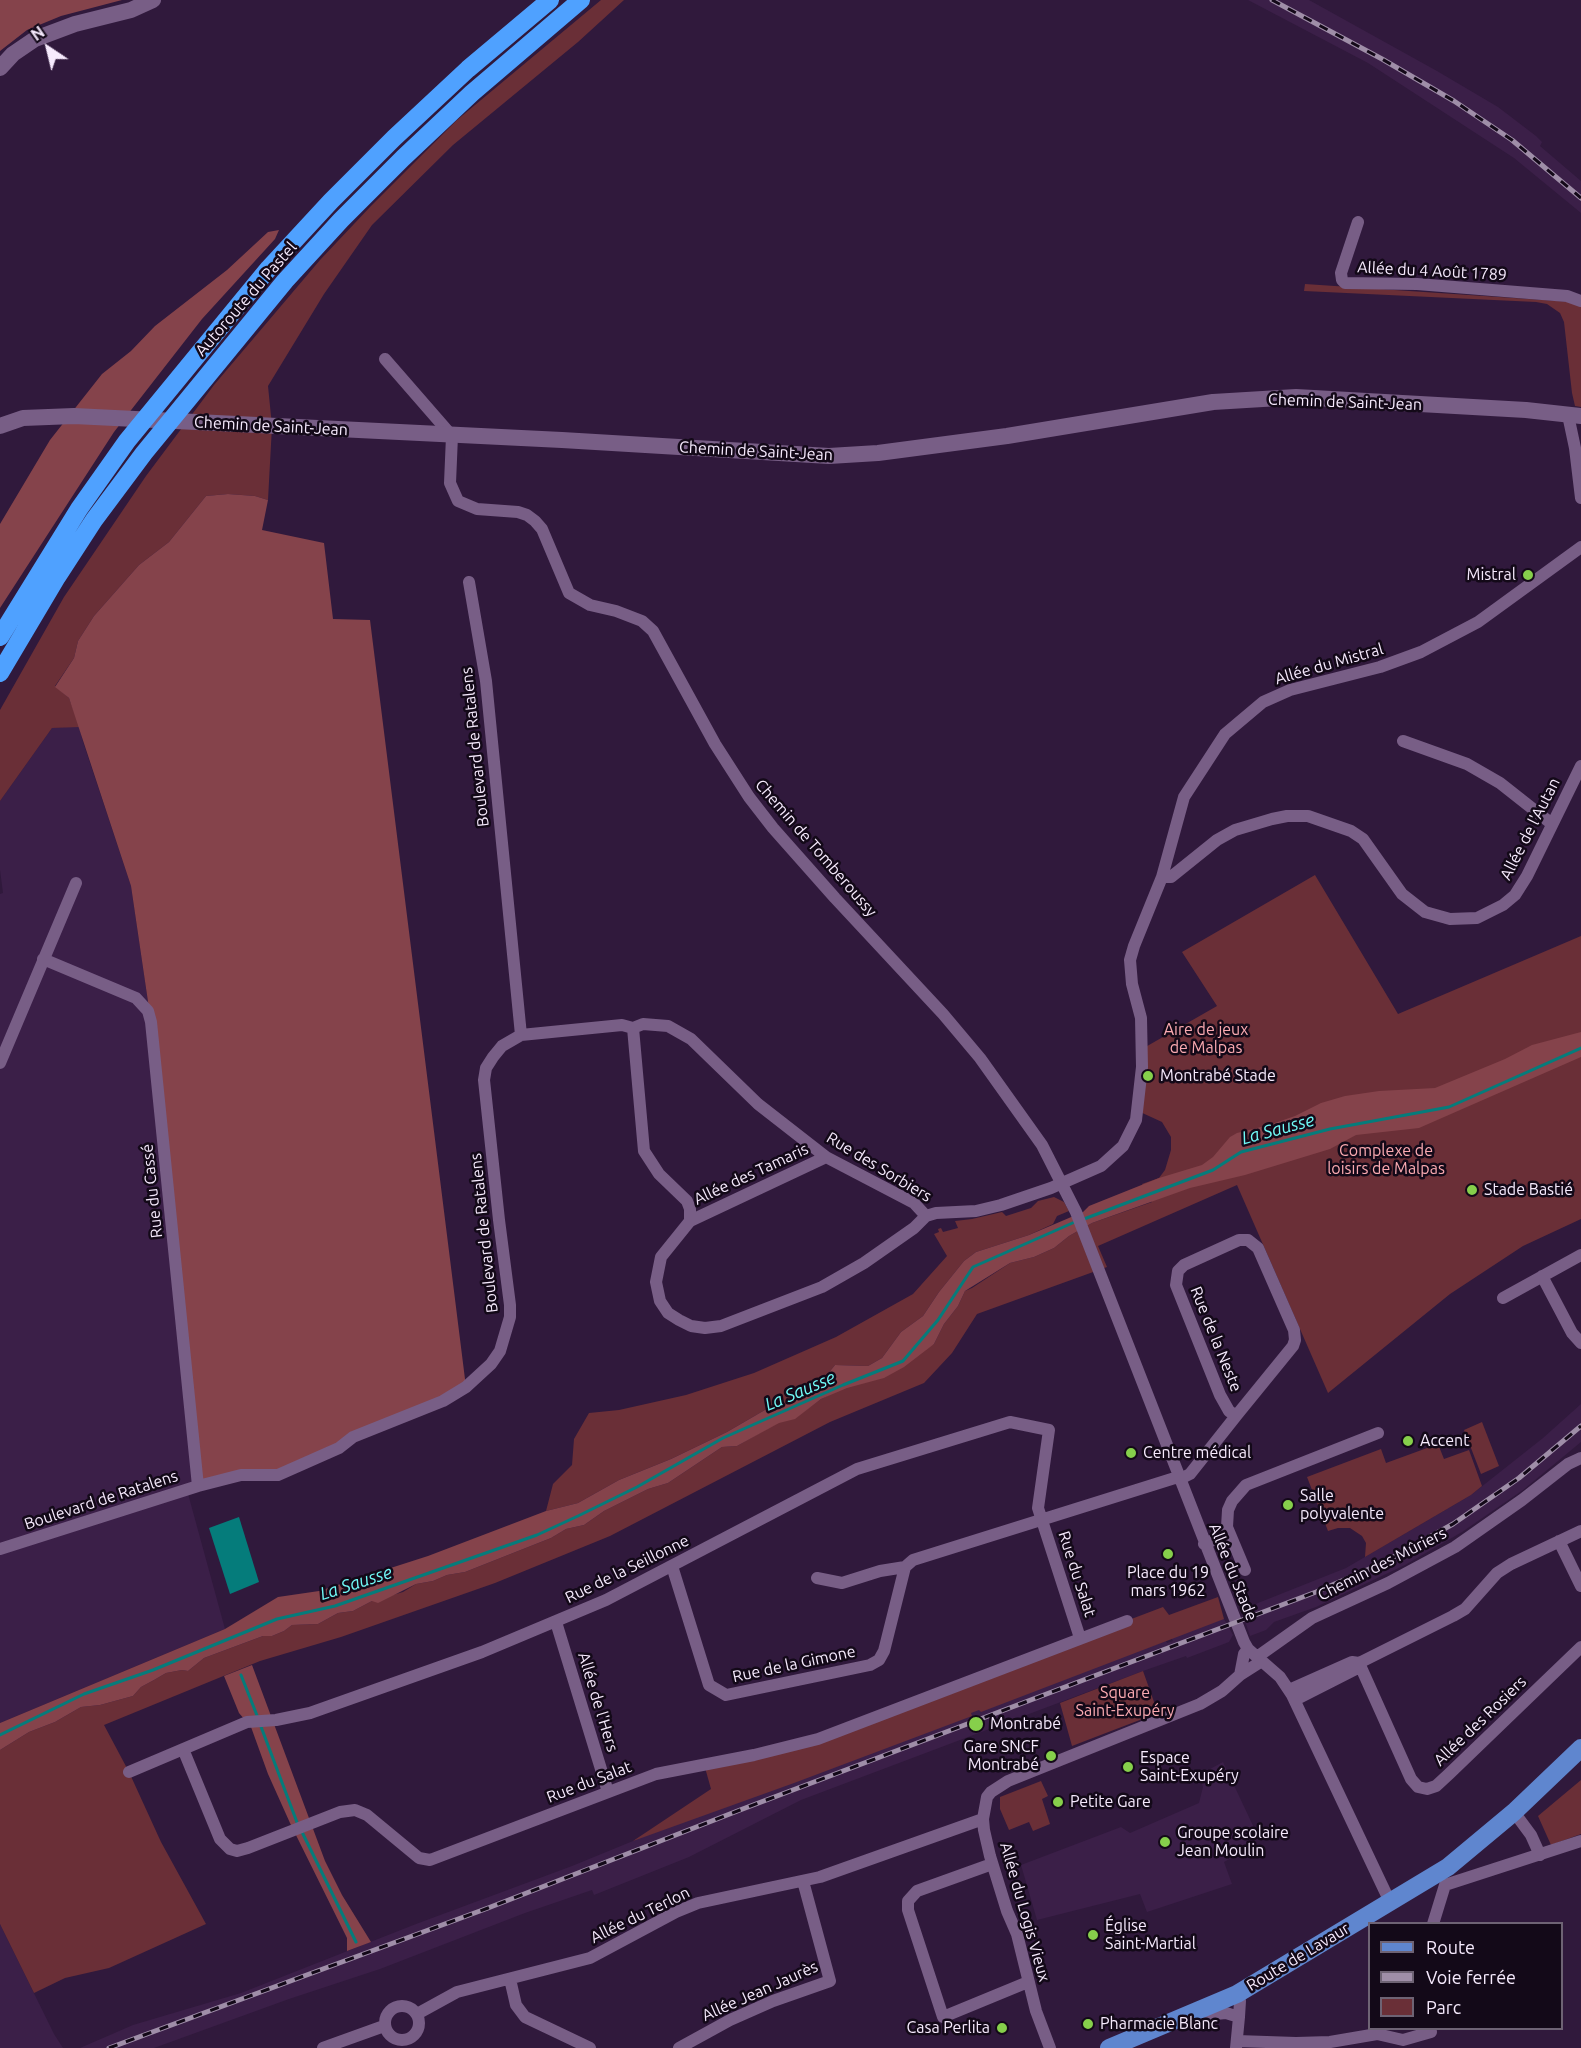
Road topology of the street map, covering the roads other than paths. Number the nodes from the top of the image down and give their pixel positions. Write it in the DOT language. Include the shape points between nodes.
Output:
graph roads {
  1 [pos="153,0"];
  2 [pos="550,0"];
  3 [pos="581,0"];
  4 [pos="0,68"];
  5 [pos="1358,222"];
  6 [pos="1581,301"];
  7 [pos="385,359"];
  8 [pos="1575,416"];
  9 [pos="0,426"];
  10 [pos="452,436"];
  11 [pos="1581,498"];
  12 [pos="1581,548"];
  13 [pos="469,582"];
  14 [pos="0,637"];
  15 [pos="0,673"];
  16 [pos="1403,741"];
  17 [pos="1581,765"];
  18 [pos="1552,824"];
  19 [pos="1162,877"];
  20 [pos="76,883"];
  21 [pos="43,959"];
  22 [pos="633,1028"];
  23 [pos="520,1035"];
  24 [pos="0,1063"];
  25 [pos="826,1157"];
  26 [pos="1062,1183"];
  27 [pos="926,1216"];
  28 [pos="690,1221"];
  29 [pos="1581,1255"];
  30 [pos="1542,1276"];
  31 [pos="1503,1298"];
  32 [pos="1581,1343"];
  33 [pos="1236,1416"];
  34 [pos="1378,1433"];
  35 [pos="1581,1458"];
  36 [pos="1178,1475"];
  37 [pos="198,1486"];
  38 [pos="1043,1520"];
  39 [pos="1227,1527"];
  40 [pos="1581,1531"];
  41 [pos="1559,1542"];
  42 [pos="1204,1544"];
  43 [pos="0,1549"];
  44 [pos="672,1566"];
  45 [pos="905,1567"];
  46 [pos="1245,1570"];
  47 [pos="817,1578"];
  48 [pos="1581,1587"];
  49 [pos="1127,1621"];
  50 [pos="556,1622"];
  51 [pos="1080,1638"];
  52 [pos="1581,1647"];
  53 [pos="1256,1656"];
  54 [pos="1359,1663"];
  55 [pos="1240,1674"];
  56 [pos="1292,1695"];
  57 [pos="1581,1748"];
  58 [pos="183,1749"];
  59 [pos="129,1772"];
  60 [pos="608,1792"];
  61 [pos="1514,1812"];
  62 [pos="983,1819"];
  63 [pos="1581,1842"];
  64 [pos="1540,1855"];
  65 [pos="992,1864"];
  66 [pos="803,1881"];
  67 [pos="1390,1902"];
  68 [pos="1433,1922"];
  69 [pos="510,1979"];
  70 [pos="1028,1982"];
  71 [pos="1237,1994"];
  72 [pos="417,2014"];
  73 [pos="1184,2017"];
  74 [pos="1239,2017"];
  75 [pos="384,2026"];
  76 [pos="1431,2030"];
  77 [pos="1239,2043"];
  78 [pos="397,2044"];
  79 [pos="323,2048"];
  80 [pos="590,2048"];
  81 [pos="679,2048"];
  82 [pos="1050,2048"];
  83 [pos="1109,2048"];
  1 -- 4 [label="street" via="35,39"];
  2 -- 14 [label="highway, Autoroute du Pastel" via="394,138 269,268 127,441 79,509"];
  3 -- 15 [label="highway, Autoroute du Pastel" via="403,158 285,281 94,520"];
  5 -- 6 [label="street, Allée du 4 Août 1789" via="1341,273 1345,283 1417,284 1567,296"];
  7 -- 10 [label="street"];
  8 -- 10 [label="street, Chemin de Saint-Jean" via="1296,397 1213,402 1007,436 830,456"];
  8 -- 11 [label="street"];
  9 -- 10 [label="street, Chemin de Saint-Jean" via="30,417 81,417"];
  10 -- 26 [label="street, Chemin de Tomberoussy" via="450,483 458,501 477,509 527,515 542,529 569,593 590,605 636,618 653,631 738,781 773,828 980,1058 1042,1145"];
  12 -- 19 [label="street, Allée du Mistral" via="1478,622 1421,652 1290,690 1245,715 1225,734 1184,797"];
  13 -- 23 [label="street, Boulevard de Ratalens" via="486,681"];
  16 -- 18 [label="street" via="1467,764 1500,783"];
  17 -- 18 [label="street, Allée de l'Autan"];
  18 -- 19 [label="street, Allée de l'Autan" via="1515,895 1477,918 1450,919 1425,912 1402,894 1364,839 1308,816 1272,819 1234,831 1171,877"];
  19 -- 26 [label="street" via="1130,960 1141,1018 1136,1120 1114,1156"];
  20 -- 21 [label="street"];
  21 -- 24 [label="street"];
  21 -- 37 [label="street, Rue du Cassé" via="136,998 148,1011"];
  22 -- 23 [label="street, Rue des Sorbiers" via="622,1025"];
  22 -- 25 [label="street, Rue des Sorbiers" via="658,1024 691,1039 758,1104"];
  22 -- 28 [label="street" via="644,1151 659,1174 687,1201"];
  23 -- 37 [label="street, Boulevard de Ratalens" via="493,1057 484,1080 510,1305 500,1351 466,1388 352,1437 339,1448 278,1475 242,1475"];
  25 -- 27 [label="street, Rue des Sorbiers" via="914,1203"];
  25 -- 28 [label="street, Allée des Tamaris"];
  26 -- 27 [label="street, Rue des Sorbiers" via="1001,1205"];
  26 -- 36 [label="street, Allée du Stade"];
  27 -- 28 [label="street" via="889,1246 822,1287 738,1320 705,1328 691,1326 668,1313 656,1291 661,1257"];
  29 -- 30 [label="street"];
  30 -- 31 [label="street"];
  30 -- 32 [label="street"];
  33 -- 33 [label="street, Rue de la Neste" via="1295,1340 1258,1248 1248,1240 1239,1240 1184,1265 1176,1277 1220,1395"];
  33 -- 36 [label="street, Rue de la Neste" via="1206,1452"];
  34 -- 39 [label="street" via="1246,1485 1232,1501"];
  35 -- 53 [label="street, Chemin des Mûriers" via="1455,1547 1312,1618"];
  36 -- 38 [label="street"];
  36 -- 42 [label="street, Allée du Stade"];
  37 -- 43 [label="street, Boulevard de Ratalens"];
  38 -- 44 [label="street, Rue de la Seillonne" via="1038,1508 1049,1430 1010,1422 857,1469"];
  38 -- 45 [label="street" via="913,1560"];
  38 -- 51 [label="street, Rue du Salat"];
  39 -- 42 [label="street" via="1218,1538"];
  39 -- 46 [label="street"];
  40 -- 41 [label="street"];
  41 -- 48 [label="street"];
  41 -- 54 [label="street" via="1497,1573 1466,1609"];
  42 -- 53 [label="street, Allée du Stade" via="1236,1624"];
  44 -- 45 [label="street, Rue de la Gimone" via="709,1685 726,1695 879,1660"];
  44 -- 50 [label="street, Rue de la Seillonne"];
  45 -- 47 [label="street" via="842,1583"];
  49 -- 51 [label="street, Rue du Salat"];
  50 -- 58 [label="street, Rue de la Seillonne" via="458,1662 310,1713 247,1722"];
  50 -- 60 [label="street, Allée de l'Hers"];
  51 -- 60 [label="street, Rue du Salat" via="818,1739 656,1774"];
  52 -- 54 [label="street, Allée des Rosiers" via="1436,1786 1427,1789 1418,1787 1411,1779"];
  53 -- 55 [label="street, Chemin des Mûriers"];
  53 -- 55 [label="street" via="1244,1654"];
  53 -- 56 [label="street, Allée du Stade" via="1280,1677"];
  54 -- 56 [label="street" via="1352,1662"];
  55 -- 62 [label="street, Chemin des Mûriers" via="1222,1691 1190,1708 1008,1781 987,1797"];
  56 -- 67 [label="street, Allée du Stade"];
  57 -- 61 [label="main road, Route de Lavaur"];
  58 -- 59 [label="street, Rue de la Seillonne"];
  58 -- 60 [label="street, Rue du Salat" via="220,1839 230,1849 242,1850 348,1810 361,1812 419,1858 430,1860"];
  61 -- 64 [label="street"];
  61 -- 67 [label="main road, Route de Lavaur" via="1448,1867"];
  62 -- 65 [label="street, Allée du Logis Vieux"];
  62 -- 66 [label="street, Allée du Terlon"];
  63 -- 64 [label="street"];
  64 -- 68 [label="street" via="1446,1885"];
  65 -- 70 [label="street, Allée du Logis Vieux" via="1017,1934"];
  65 -- 70 [label="street" via="917,1891 908,1901 908,1910 943,2017"];
  66 -- 69 [label="street, Allée du Terlon" via="698,1903 590,1958"];
  66 -- 81 [label="street, Allée Jean Jaurès" via="830,1981 730,2020"];
  67 -- 71 [label="main road, Route de Lavaur"];
  69 -- 72 [label="street, Allée du Terlon" via="457,1992"];
  69 -- 80 [label="street" via="516,2005 525,2017"];
  70 -- 82 [label="street, Allée du Logis Vieux"];
  71 -- 73 [label="main road, Route de Lavaur"];
  71 -- 74 [label="street"];
  72 -- 75 [label="street" via="409,2007 398,2006 386,2015"];
  72 -- 78 [label="street" via="417,2031"];
  73 -- 74 [label="street" via="1226,2013"];
  73 -- 83 [label="main road, Route de Lavaur"];
  74 -- 77 [label="street"];
  75 -- 78 [label="street"];
  75 -- 79 [label="street"];
  76 -- 77 [label="street" via="1403,2040 1377,2034 1330,2042"];
}
